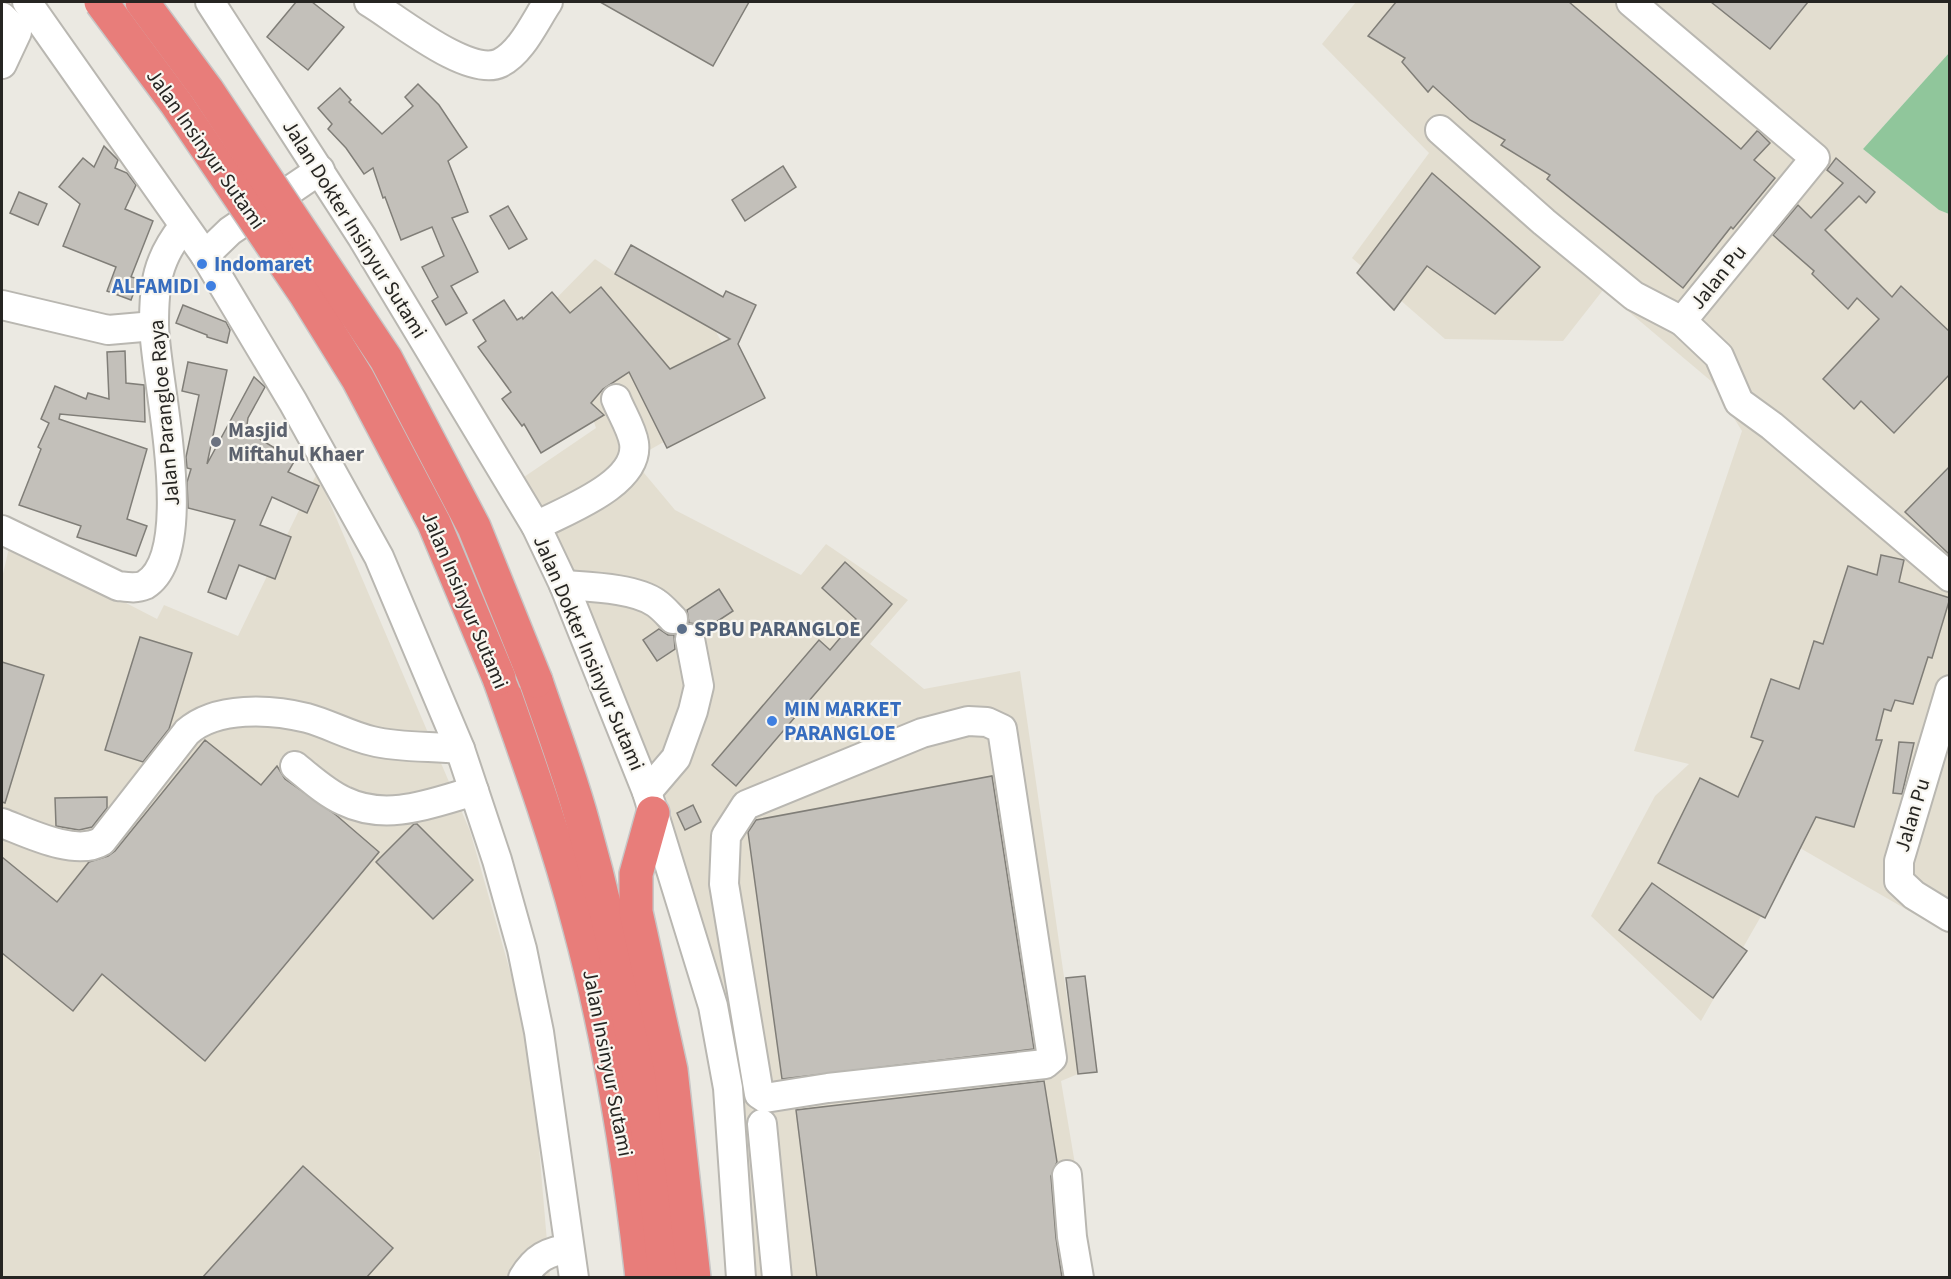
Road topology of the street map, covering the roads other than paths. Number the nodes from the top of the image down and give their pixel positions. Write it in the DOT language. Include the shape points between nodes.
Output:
graph roads {
  1 [pos="27,2"];
  2 [pos="101,2"];
  3 [pos="142,2"];
  4 [pos="210,2"];
  5 [pos="369,2"];
  6 [pos="548,2"];
  7 [pos="1631,2"];
  8 [pos="2,17"];
  9 [pos="2,64"];
  10 [pos="1440,130"];
  11 [pos="320,170"];
  12 [pos="183,227"];
  13 [pos="205,255"];
  14 [pos="2,305"];
  15 [pos="1682,321"];
  16 [pos="154,326"];
  17 [pos="616,399"];
  18 [pos="536,526"];
  19 [pos="2,530"];
  20 [pos="1950,577"];
  21 [pos="564,585"];
  22 [pos="1950,690"];
  23 [pos="460,748"];
  24 [pos="295,766"];
  25 [pos="474,791"];
  26 [pos="650,802"];
  27 [pos="2,823"];
  28 [pos="724,884"];
  29 [pos="678,886"];
  30 [pos="1950,917"];
  31 [pos="762,1124"];
  32 [pos="1067,1175"];
  33 [pos="570,1249"];
  34 [pos="524,1278"];
  35 [pos="574,1278"];
  36 [pos="642,1278"];
  37 [pos="665,1278"];
  38 [pos="694,1278"];
  39 [pos="741,1278"];
  40 [pos="777,1278"];
  41 [pos="1079,1278"];
  1 -- 12 [label="street"];
  2 -- 36 [label="highway, Jalan Insinyur Sutami, bridge" via="183,112 306,295 358,379 434,523 499,678 580,925 603,1022 634,1203"];
  3 -- 37 [label="highway, Jalan Insinyur Sutami, bridge" via="207,90 386,359 474,527 536,681 583,822 630,1020 657,1191"];
  4 -- 11 [label="street, Jalan Dokter Insinyur Sutami"];
  5 -- 6 [label="street" via="462,60 482,66 499,63 509,56"];
  7 -- 15 [label="street, Jalan Pu" via="1815,158"];
  8 -- 9 [label="street" via="18,32"];
  10 -- 15 [label="street" via="1634,296"];
  11 -- 13 [label="street" via="230,231"];
  11 -- 18 [label="street, Jalan Dokter Insinyur Sutami"];
  12 -- 13 [label="street"];
  12 -- 16 [label="street, Jalan Parangloe Raya" via="162,258"];
  13 -- 23 [label="street" via="379,557"];
  14 -- 16 [label="street" via="108,330"];
  15 -- 20 [label="street, Jalan Pu" via="1719,356 1739,402"];
  16 -- 19 [label="street, Jalan Parangloe Raya" via="173,507 166,556 149,581 134,588 118,586"];
  17 -- 18 [label="street" via="634,443 626,471 616,483"];
  18 -- 21 [label="street, Jalan Dokter Insinyur Sutami"];
  21 -- 26 [label="street, Jalan Dokter Insinyur Sutami"];
  21 -- 26 [label="street" via="608,588 654,601 682,629 699,686 676,758"];
  22 -- 30 [label="street, Jalan Pu" via="1899,861 1899,881"];
  23 -- 25 [label="street"];
  23 -- 27 [label="street" via="374,742 291,715 219,715 197,723 187,732 94,846 75,848"];
  24 -- 25 [label="street" via="343,801 367,810 417,809"];
  25 -- 33 [label="street" via="529,980"];
  26 -- 29 [label="street, Jalan Dokter Insinyur Sutami"];
  26 -- 38 [label="highway" via="636,874 636,912 671,1070"];
  28 -- 28 [label="street" via="726,837 746,806 922,733 968,721 987,722 1002,729 1052,1058 1045,1064 765,1098 759,1094"];
  28 -- 29 [label="street"];
  29 -- 39 [label="street, Jalan Dokter Insinyur Sutami" via="712,1006 728,1088"];
  31 -- 40 [label="street"];
  32 -- 41 [label="street"];
  33 -- 34 [label="street" via="549,1251 531,1265"];
  33 -- 35 [label="street"];
}
